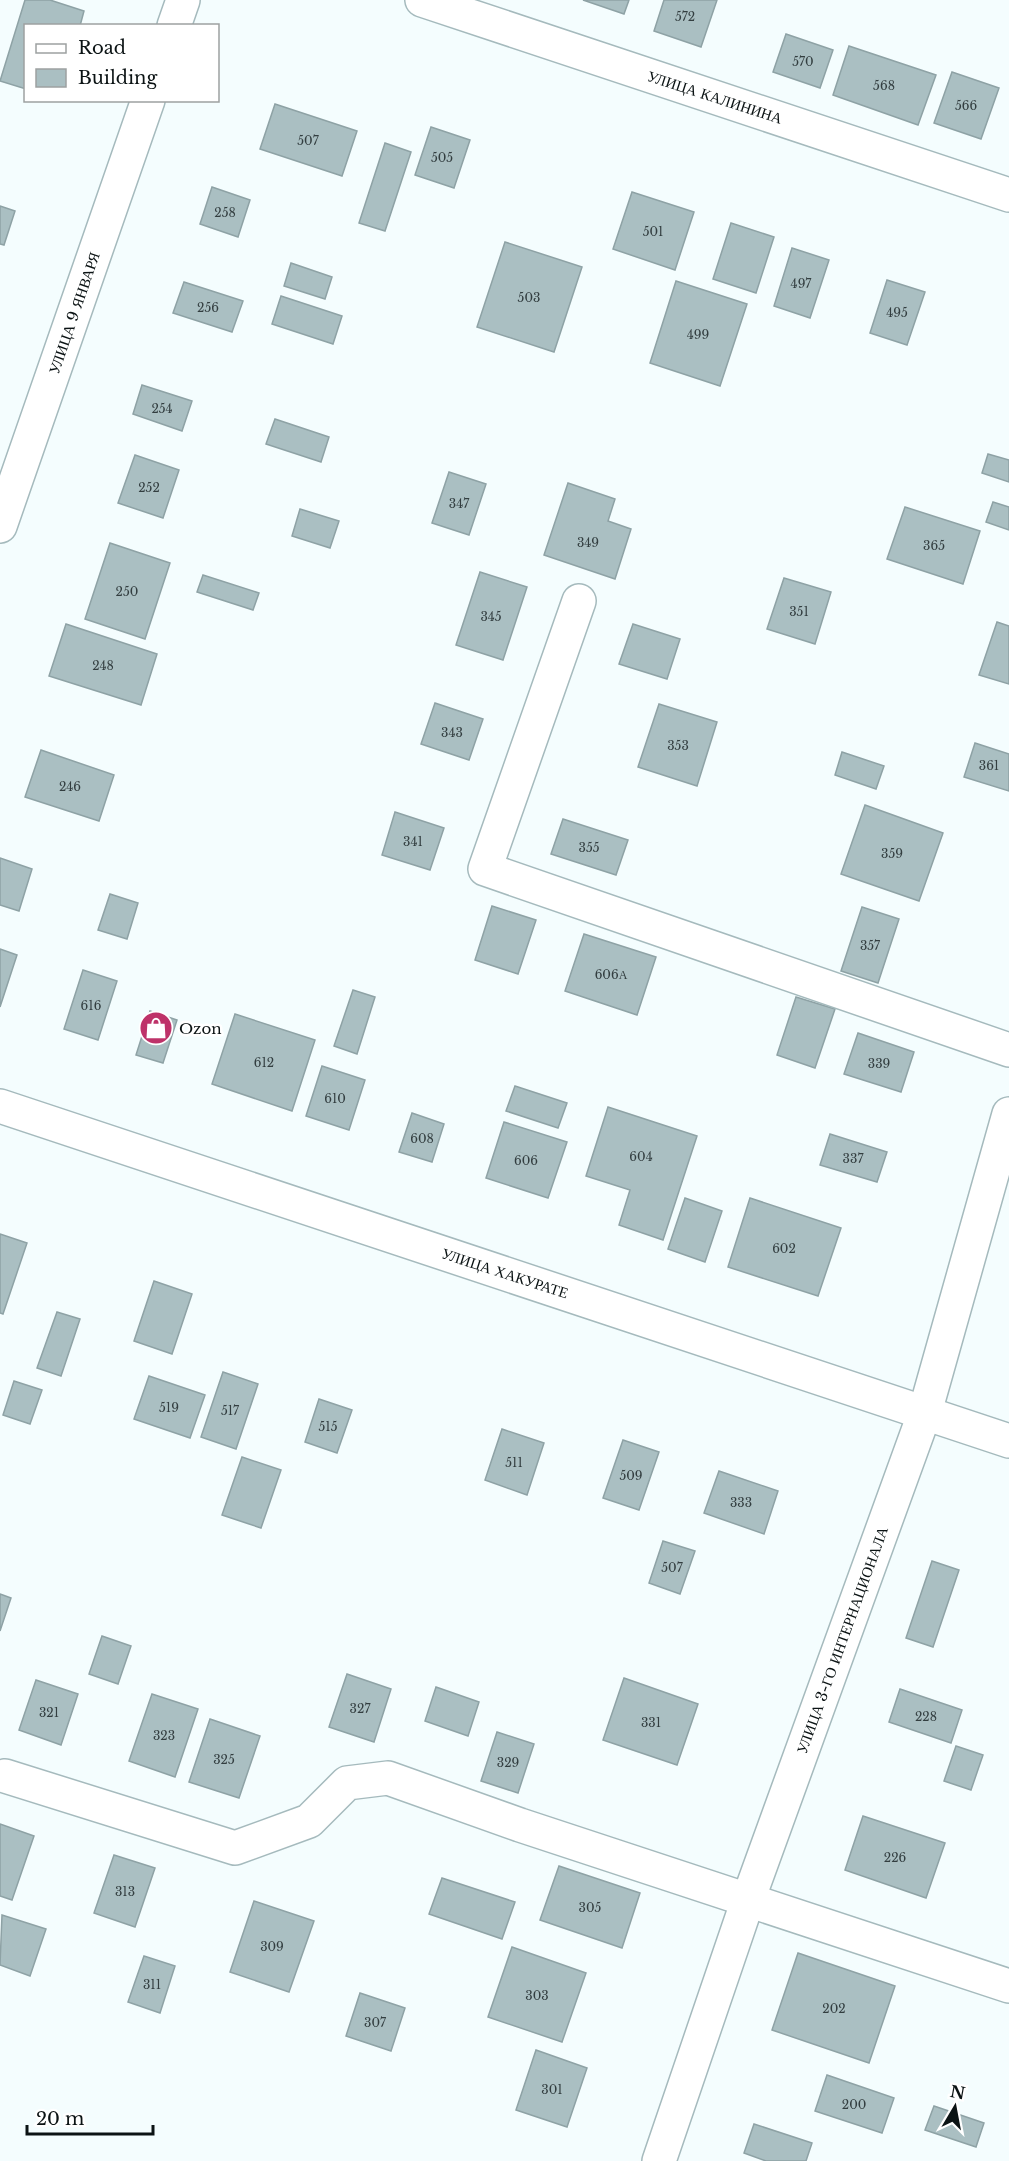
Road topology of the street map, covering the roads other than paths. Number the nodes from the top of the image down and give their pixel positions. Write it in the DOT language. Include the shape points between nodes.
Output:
graph roads {
  1 [pos="183,0"];
  2 [pos="422,0"];
  3 [pos="175,24"];
  4 [pos="147,102"];
  5 [pos="1009,195"];
  6 [pos="0,526"];
  7 [pos="579,601"];
  8 [pos="1009,1050"];
  9 [pos="0,1106"];
  10 [pos="1009,1114"];
  11 [pos="925,1412"];
  12 [pos="1009,1441"];
  13 [pos="5,1776"];
  14 [pos="748,1900"];
  15 [pos="1009,1986"];
  16 [pos="659,2161"];
  1 -- 3 [label="street"];
  2 -- 5 [label="street, УЛИЦА КАЛИНИНА"];
  4 -- 6 [label="street, УЛИЦА 9 ЯНВАРЯ"];
  7 -- 8 [label="street" via="485,869"];
  9 -- 11 [label="street, УЛИЦА ХАКУРАТЕ"];
  10 -- 11 [label="street, УЛИЦА 3-ГО ИНТЕРНАЦИОНАЛА"];
  11 -- 12 [label="street, УЛИЦА ХАКУРАТЕ"];
  11 -- 14 [label="street, УЛИЦА 3-ГО ИНТЕРНАЦИОНАЛА"];
  13 -- 14 [label="street" via="235,1848 309,1821 347,1783 388,1778"];
  14 -- 15 [label="street"];
  14 -- 16 [label="street, УЛИЦА 3-ГО ИНТЕРНАЦИОНАЛА"];
}
